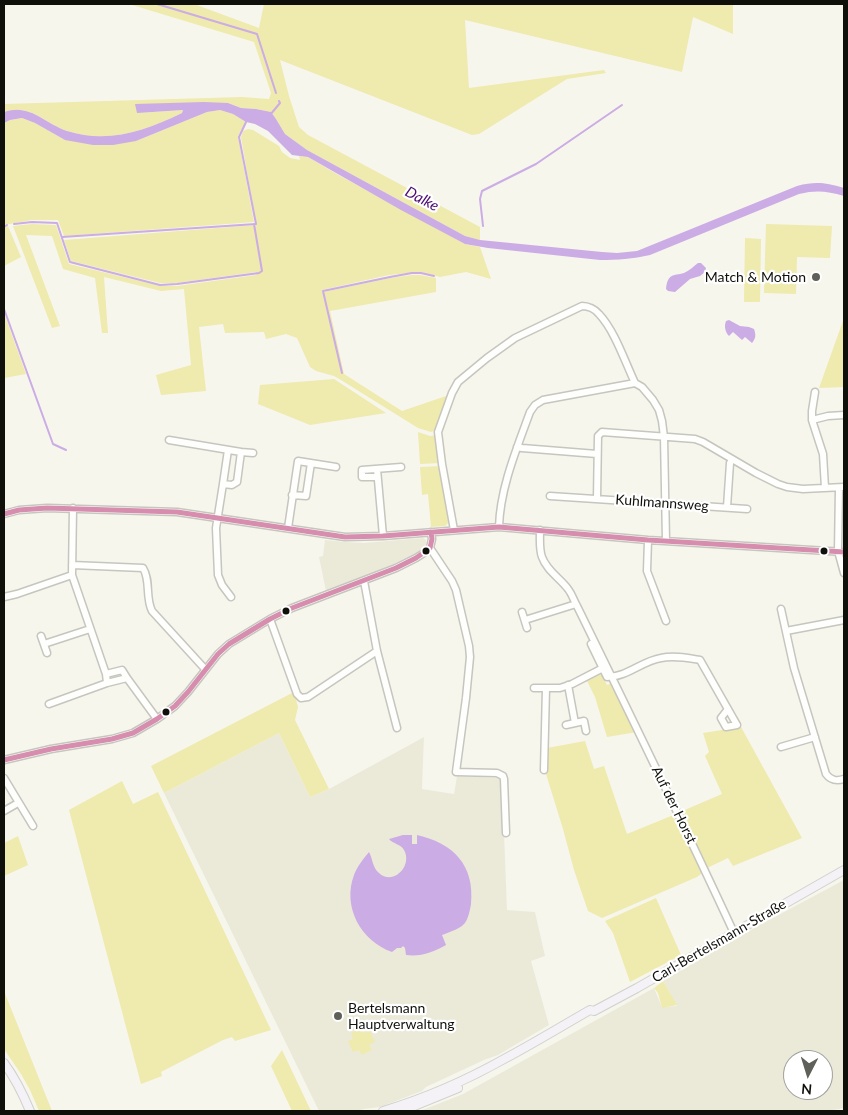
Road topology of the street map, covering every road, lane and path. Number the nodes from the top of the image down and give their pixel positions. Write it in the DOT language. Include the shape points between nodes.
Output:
graph roads {
  1 [pos="635,384"];
  2 [pos="815,392"];
  3 [pos="844,415"];
  4 [pos="812,420"];
  5 [pos="664,437"];
  6 [pos="169,440"];
  7 [pos="517,447"];
  8 [pos="228,450"];
  9 [pos="241,452"];
  10 [pos="253,453"];
  11 [pos="597,454"];
  12 [pos="732,459"];
  13 [pos="311,463"];
  14 [pos="336,467"];
  15 [pos="401,467"];
  16 [pos="376,469"];
  17 [pos="377,477"];
  18 [pos="223,484"];
  19 [pos="824,488"];
  20 [pos="841,488"];
  21 [pos="292,494"];
  22 [pos="550,496"];
  23 [pos="596,499"];
  24 [pos="665,504"];
  25 [pos="73,508"];
  26 [pos="727,508"];
  27 [pos="747,509"];
  28 [pos="4,514"];
  29 [pos="218,518"];
  30 [pos="499,527"];
  31 [pos="288,528"];
  32 [pos="454,530"];
  33 [pos="540,530"];
  34 [pos="431,532"];
  35 [pos="383,536"];
  36 [pos="648,540"];
  37 [pos="666,541"];
  38 [pos="430,548"];
  39 [pos="841,551"];
  40 [pos="72,565"];
  41 [pos="844,573"];
  42 [pos="72,575"];
  43 [pos="364,581"];
  44 [pos="4,597"];
  45 [pos="231,597"];
  46 [pos="576,604"];
  47 [pos="781,609"];
  48 [pos="522,612"];
  49 [pos="270,619"];
  50 [pos="525,620"];
  51 [pos="844,620"];
  52 [pos="666,621"];
  53 [pos="527,628"];
  54 [pos="90,629"];
  55 [pos="589,631"];
  56 [pos="786,631"];
  57 [pos="42,636"];
  58 [pos="44,644"];
  59 [pos="377,652"];
  60 [pos="47,653"];
  61 [pos="603,668"];
  62 [pos="206,669"];
  63 [pos="106,674"];
  64 [pos="613,677"];
  65 [pos="127,678"];
  66 [pos="107,684"];
  67 [pos="568,685"];
  68 [pos="534,688"];
  69 [pos="546,688"];
  70 [pos="49,704"];
  71 [pos="728,709"];
  72 [pos="157,719"];
  73 [pos="576,723"];
  74 [pos="566,724"];
  75 [pos="397,728"];
  76 [pos="586,730"];
  77 [pos="815,737"];
  78 [pos="781,747"];
  79 [pos="4,760"];
  80 [pos="544,770"];
  81 [pos="4,778"];
  82 [pos="844,779"];
  83 [pos="18,803"];
  84 [pos="4,811"];
  85 [pos="33,826"];
  86 [pos="506,833"];
  87 [pos="844,870"];
  88 [pos="734,933"];
  89 [pos="594,1010"];
  90 [pos="4,1063"];
  91 [pos="4,1071"];
  92 [pos="25,1111"];
  93 [pos="30,1111"];
  94 [pos="383,1111"];
  95 [pos="402,1111"];
  1 -- 5 [label="street" via="642,387 658,408"];
  1 -- 7 [label="street" via="544,400 530,412"];
  1 -- 32 [label="street" via="610,329 598,312 587,306 515,338 458,382 438,432"];
  2 -- 4 [label="street"];
  3 -- 4 [label="street"];
  4 -- 19 [label="street" via="823,454"];
  5 -- 11 [label="street, Kuhlmannsweg" via="602,432 598,436"];
  5 -- 12 [label="street" via="695,439"];
  5 -- 24 [label="street"];
  6 -- 8 [label="street"];
  7 -- 11 [label="street"];
  7 -- 30 [label="street" via="500,510"];
  8 -- 9 [label="street"];
  8 -- 18 [label="street"];
  9 -- 10 [label="street"];
  9 -- 18 [label="street" via="237,482"];
  11 -- 23 [label="street, Kuhlmannsweg"];
  12 -- 19 [label="street" via="786,487"];
  12 -- 26 [label="street, Kuhlmannsweg"];
  13 -- 14 [label="street"];
  13 -- 21 [label="street" via="298,461"];
  13 -- 21 [label="street" via="306,496"];
  15 -- 16 [label="street"];
  16 -- 17 [label="street"];
  16 -- 17 [label="street" via="362,470 362,476"];
  17 -- 35 [label="street"];
  18 -- 29 [label="street"];
  19 -- 20 [label="street"];
  20 -- 39 [label="street"];
  21 -- 31 [label="street"];
  22 -- 23 [label="street, Kuhlmannsweg"];
  23 -- 24 [label="street, Kuhlmannsweg"];
  24 -- 26 [label="street, Kuhlmannsweg"];
  24 -- 37 [label="street"];
  25 -- 28 [label="street"];
  25 -- 29 [label="street" via="177,512"];
  25 -- 40 [label="street"];
  26 -- 27 [label="street, Kuhlmannsweg"];
  29 -- 31 [label="street"];
  29 -- 45 [label="street" via="218,575"];
  30 -- 32 [label="street"];
  30 -- 33 [label="street"];
  31 -- 35 [label="street" via="345,537"];
  32 -- 34 [label="street"];
  33 -- 36 [label="street"];
  33 -- 46 [label="street, Auf der Horst" via="542,556 568,588"];
  34 -- 35 [label="street"];
  34 -- 38 [label="street"];
  36 -- 37 [label="street"];
  36 -- 52 [label="street" via="647,571"];
  37 -- 39 [label="street"];
  38 -- 43 [label="street" via="407,563"];
  38 -- 86 [label="street" via="456,590 469,646 456,772 498,773 503,776"];
  39 -- 41 [label="street"];
  40 -- 42 [label="street"];
  40 -- 62 [label="street" via="143,568 147,574 152,611"];
  42 -- 44 [label="street"];
  42 -- 54 [label="street"];
  43 -- 49 [label="street"];
  43 -- 59 [label="street"];
  46 -- 50 [label="street"];
  46 -- 55 [label="street, Auf der Horst"];
  47 -- 56 [label="street"];
  48 -- 50 [label="street"];
  49 -- 59 [label="street" via="301,698 308,697"];
  49 -- 62 [label="street" via="229,644"];
  50 -- 53 [label="street"];
  51 -- 56 [label="street"];
  54 -- 58 [label="street"];
  54 -- 63 [label="street"];
  55 -- 61 [label="street, Auf der Horst" via="590,641"];
  55 -- 64 [label="street, Auf der Horst"];
  56 -- 77 [label="street"];
  57 -- 58 [label="street"];
  58 -- 60 [label="street"];
  59 -- 75 [label="street"];
  61 -- 64 [label="street, Auf der Horst" via="607,677"];
  61 -- 67 [label="street"];
  62 -- 72 [label="street" via="175,706"];
  63 -- 65 [label="street" via="122,670"];
  63 -- 66 [label="street"];
  64 -- 71 [label="street" via="662,658 700,660"];
  64 -- 88 [label="street, Auf der Horst"];
  65 -- 66 [label="street"];
  65 -- 72 [label="street"];
  66 -- 70 [label="street"];
  67 -- 69 [label="street"];
  67 -- 73 [label="street"];
  68 -- 69 [label="street"];
  69 -- 80 [label="street"];
  72 -- 79 [label="street" via="112,739 51,748"];
  73 -- 74 [label="street"];
  73 -- 76 [label="street" via="584,721"];
  77 -- 78 [label="street"];
  77 -- 82 [label="street" via="828,777"];
  81 -- 83 [label="street"];
  83 -- 84 [label="street"];
  83 -- 85 [label="street"];
  87 -- 88 [label="main road, Carl-Bertelsmann-Straße"];
  88 -- 89 [label="main road, Carl-Bertelsmann-Straße"];
  89 -- 94 [label="main road, Carl-Bertelsmann-Straße" via="471,1077"];
  89 -- 95 [label="main road, Carl-Bertelsmann-Straße" via="474,1081"];
  90 -- 93 [label="main road"];
  91 -- 92 [label="main road"];
}
